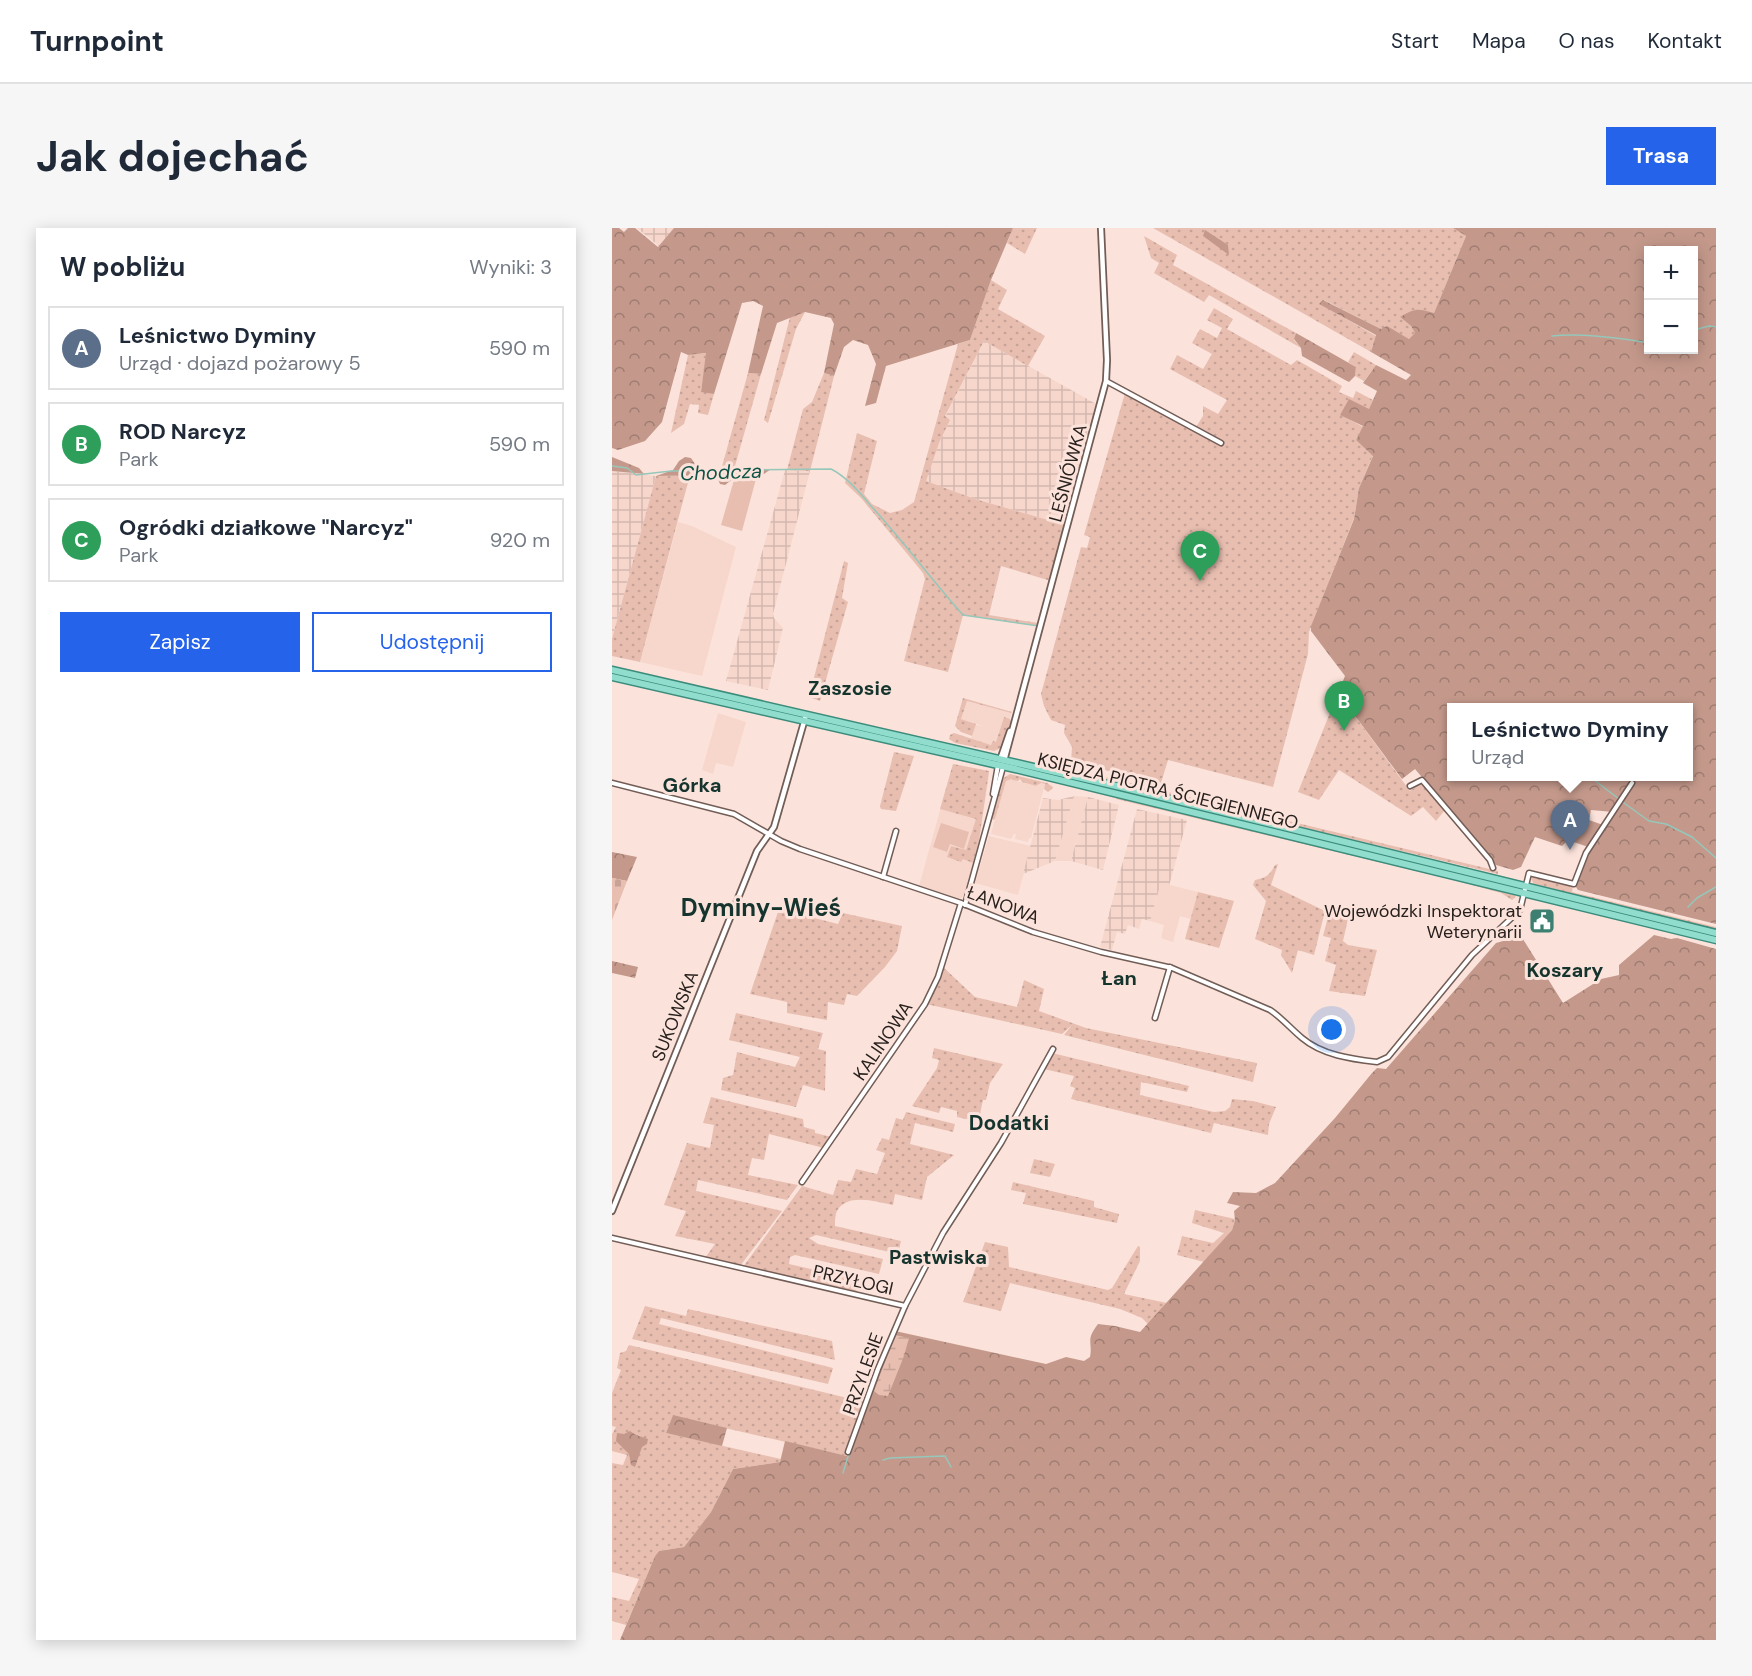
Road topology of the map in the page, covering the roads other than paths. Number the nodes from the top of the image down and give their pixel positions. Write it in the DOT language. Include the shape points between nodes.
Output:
graph roads {
  1 [pos="1101,228"];
  2 [pos="1106,381"];
  3 [pos="1221,443"];
  4 [pos="612,670"];
  5 [pos="612,677"];
  6 [pos="805,718"];
  7 [pos="1001,763"];
  8 [pos="1417,774"];
  9 [pos="1422,780"];
  10 [pos="612,783"];
  11 [pos="1632,783"];
  12 [pos="1410,786"];
  13 [pos="896,831"];
  14 [pos="768,834"];
  15 [pos="1493,868"];
  16 [pos="883,877"];
  17 [pos="1526,889"];
  18 [pos="963,904"];
  19 [pos="1716,933"];
  20 [pos="1716,940"];
  21 [pos="1170,967"];
  22 [pos="1155,1018"];
  23 [pos="1053,1049"];
  24 [pos="802,1182"];
  25 [pos="612,1211"];
  26 [pos="612,1238"];
  27 [pos="905,1306"];
  28 [pos="848,1452"];
  1 -- 2 [label="street, LEŚNIÓWKA"];
  2 -- 3 [label="street"];
  2 -- 7 [label="street, LEŚNIÓWKA"];
  4 -- 6 [label="main road, KSIĘDZA PIOTRA ŚCIEGIENNEGO"];
  5 -- 6 [label="main road, KSIĘDZA PIOTRA ŚCIEGIENNEGO"];
  6 -- 7 [label="main road, KSIĘDZA PIOTRA ŚCIEGIENNEGO"];
  6 -- 14 [label="street, SUKOWSKA" via="777,818"];
  7 -- 17 [label="main road, KSIĘDZA PIOTRA ŚCIEGIENNEGO"];
  7 -- 18 [label="street, KALINOWA"];
  8 -- 9 [label="street"];
  9 -- 12 [label="street"];
  9 -- 15 [label="street"];
  10 -- 14 [label="street, ŁANOWA" via="734,814"];
  11 -- 17 [label="street" via="1586,854 1574,884 1529,873"];
  13 -- 16 [label="street"];
  14 -- 16 [label="street, ŁANOWA"];
  14 -- 25 [label="street, SUKOWSKA" via="757,851"];
  16 -- 18 [label="street, ŁANOWA"];
  17 -- 19 [label="main road, KSIĘDZA PIOTRA ŚCIEGIENNEGO"];
  17 -- 20 [label="main road, KSIĘDZA PIOTRA ŚCIEGIENNEGO"];
  17 -- 21 [label="street, ŁANOWA" via="1520,910 1472,955 1388,1057 1377,1062 1319,1049 1270,1010"];
  18 -- 21 [label="street, ŁANOWA" via="1048,936"];
  18 -- 24 [label="street, KALINOWA" via="925,1004"];
  21 -- 22 [label="street"];
  23 -- 27 [label="street, PRZYŁOGI" via="1001,1143 943,1233"];
  26 -- 27 [label="street, PRZYŁOGI"];
  27 -- 28 [label="street, PRZYLESIE"];
}
